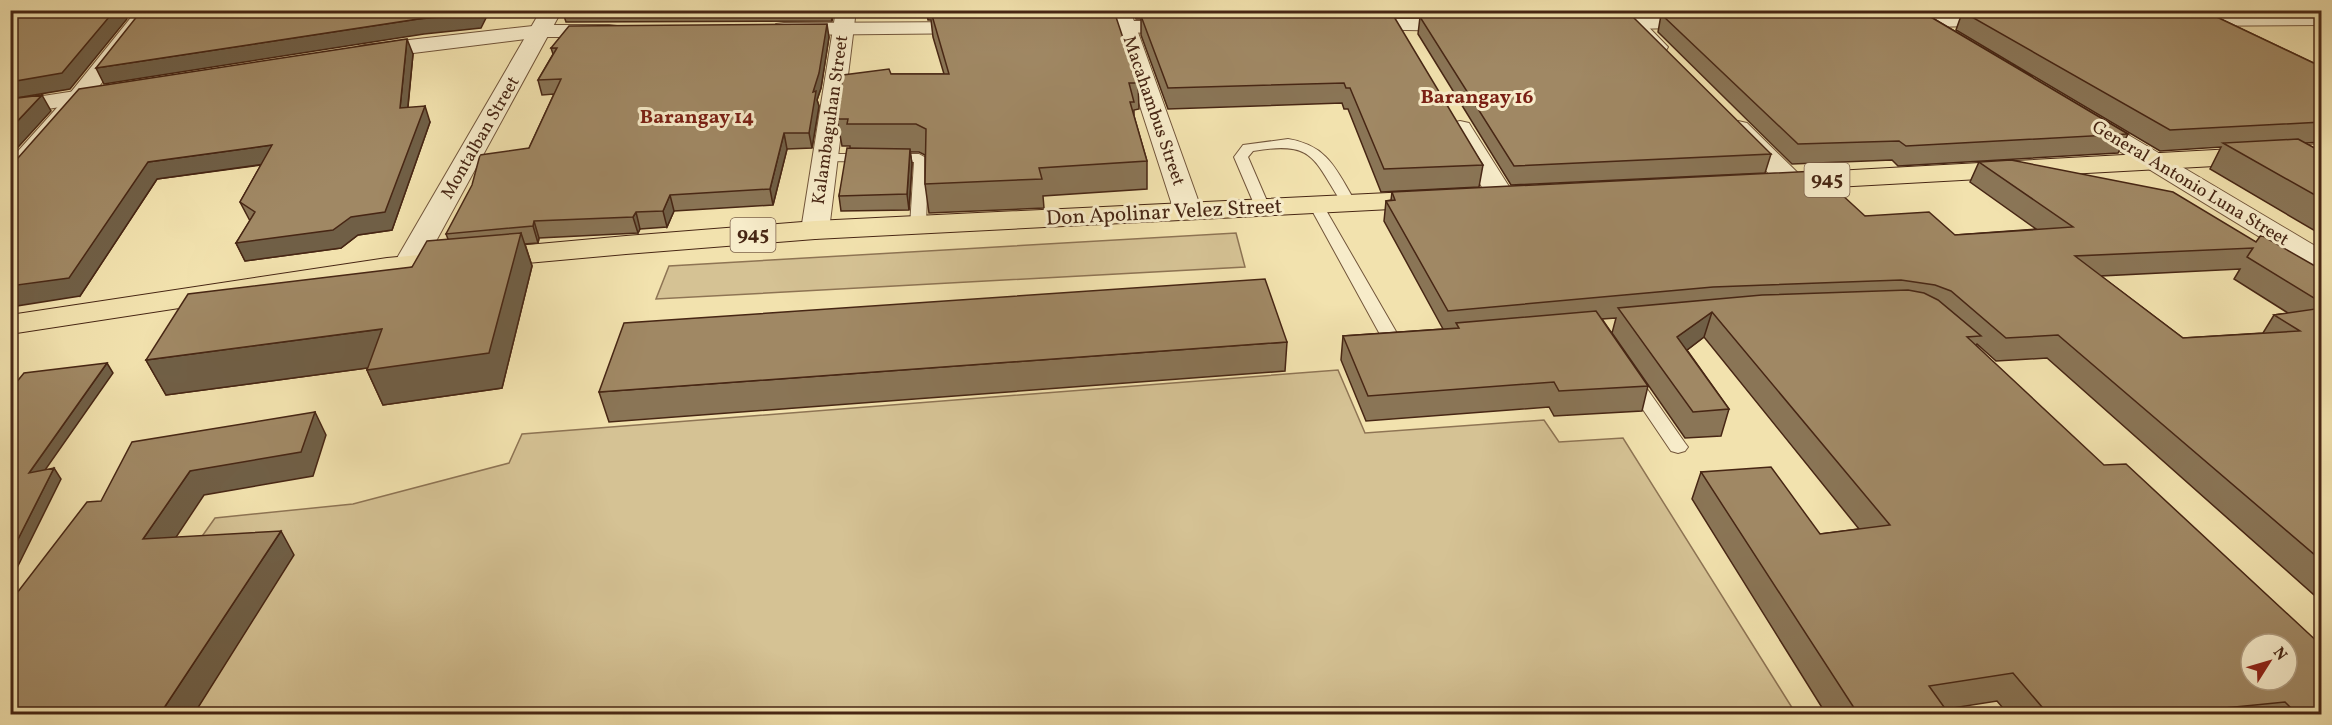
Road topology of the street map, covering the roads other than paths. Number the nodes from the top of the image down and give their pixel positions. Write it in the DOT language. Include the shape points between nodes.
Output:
graph roads {
  1 [pos="136,10"];
  2 [pos="148,10"];
  3 [pos="1914,16"];
  4 [pos="1627,17"];
  5 [pos="2179,17"];
  6 [pos="1121,19"];
  7 [pos="2322,19"];
  8 [pos="845,20"];
  9 [pos="547,21"];
  10 [pos="2030,21"];
  11 [pos="1869,22"];
  12 [pos="10,23"];
  13 [pos="1727,23"];
  14 [pos="1577,24"];
  15 [pos="1482,25"];
  16 [pos="1339,26"];
  17 [pos="1207,27"];
  18 [pos="1400,27"];
  19 [pos="996,28"];
  20 [pos="1054,28"];
  21 [pos="763,30"];
  22 [pos="624,31"];
  23 [pos="2238,39"];
  24 [pos="1962,45"];
  25 [pos="347,55"];
  26 [pos="1676,65"];
  27 [pos="137,88"];
  28 [pos="79,98"];
  29 [pos="1447,105"];
  30 [pos="2060,105"];
  31 [pos="10,108"];
  32 [pos="1725,115"];
  33 [pos="2321,152"];
  34 [pos="825,158"];
  35 [pos="2153,160"];
  36 [pos="10,177"];
  37 [pos="1792,182"];
  38 [pos="1757,183"];
  39 [pos="1513,195"];
  40 [pos="1349,203"];
  41 [pos="1316,205"];
  42 [pos="1262,208"];
  43 [pos="1188,211"];
  44 [pos="918,226"];
  45 [pos="815,230"];
  46 [pos="2322,263"];
  47 [pos="408,265"];
  48 [pos="10,325"];
  49 [pos="1428,342"];
  50 [pos="1621,363"];
  51 [pos="1678,447"];
  1 -- 12 [label="street"];
  2 -- 28 [label="street"];
  3 -- 10 [label="street"];
  3 -- 11 [label="street"];
  3 -- 24 [label="street"];
  4 -- 13 [label="street"];
  4 -- 14 [label="street"];
  4 -- 26 [label="street"];
  5 -- 7 [label="street"];
  5 -- 23 [label="street"];
  6 -- 17 [label="street"];
  6 -- 20 [label="street"];
  6 -- 43 [label="street, Macahambus Street"];
  8 -- 19 [label="street"];
  8 -- 21 [label="street"];
  8 -- 34 [label="street, Kalambaguhan Street"];
  9 -- 22 [label="street"];
  9 -- 25 [label="street"];
  9 -- 47 [label="street, Montalban Street"];
  15 -- 18 [label="street"];
  16 -- 18 [label="street"];
  27 -- 28 [label="street"];
  28 -- 31 [label="street"];
  28 -- 36 [label="street"];
  29 -- 39 [label="street"];
  30 -- 35 [label="street, General Antonio Luna Street"];
  32 -- 37 [label="street"];
  33 -- 35 [label="main road, 945"];
  34 -- 44 [label="lane" via="921,159"];
  34 -- 45 [label="street, Kalambaguhan Street"];
  35 -- 37 [label="main road, 945"];
  35 -- 46 [label="street, General Antonio Luna Street"];
  37 -- 38 [label="main road, 945"];
  39 -- 40 [label="main road, Don Apolinar Velez Street / 945"];
  40 -- 41 [label="main road, Don Apolinar Velez Street / 945"];
  40 -- 42 [label="lane" via="1313,149 1293,143 1248,148 1241,157"];
  41 -- 42 [label="main road, Don Apolinar Velez Street / 945"];
  41 -- 49 [label="lane" via="1391,338 1406,344"];
  42 -- 43 [label="main road, Don Apolinar Velez Street / 945"];
  43 -- 44 [label="main road, Don Apolinar Velez Street / 945"];
  44 -- 45 [label="main road, Don Apolinar Velez Street / 945"];
  45 -- 47 [label="main road, Don Apolinar Velez Street / 945"];
  47 -- 48 [label="main road, Don Apolinar Velez Street / 945"];
  50 -- 51 [label="lane"];
}
